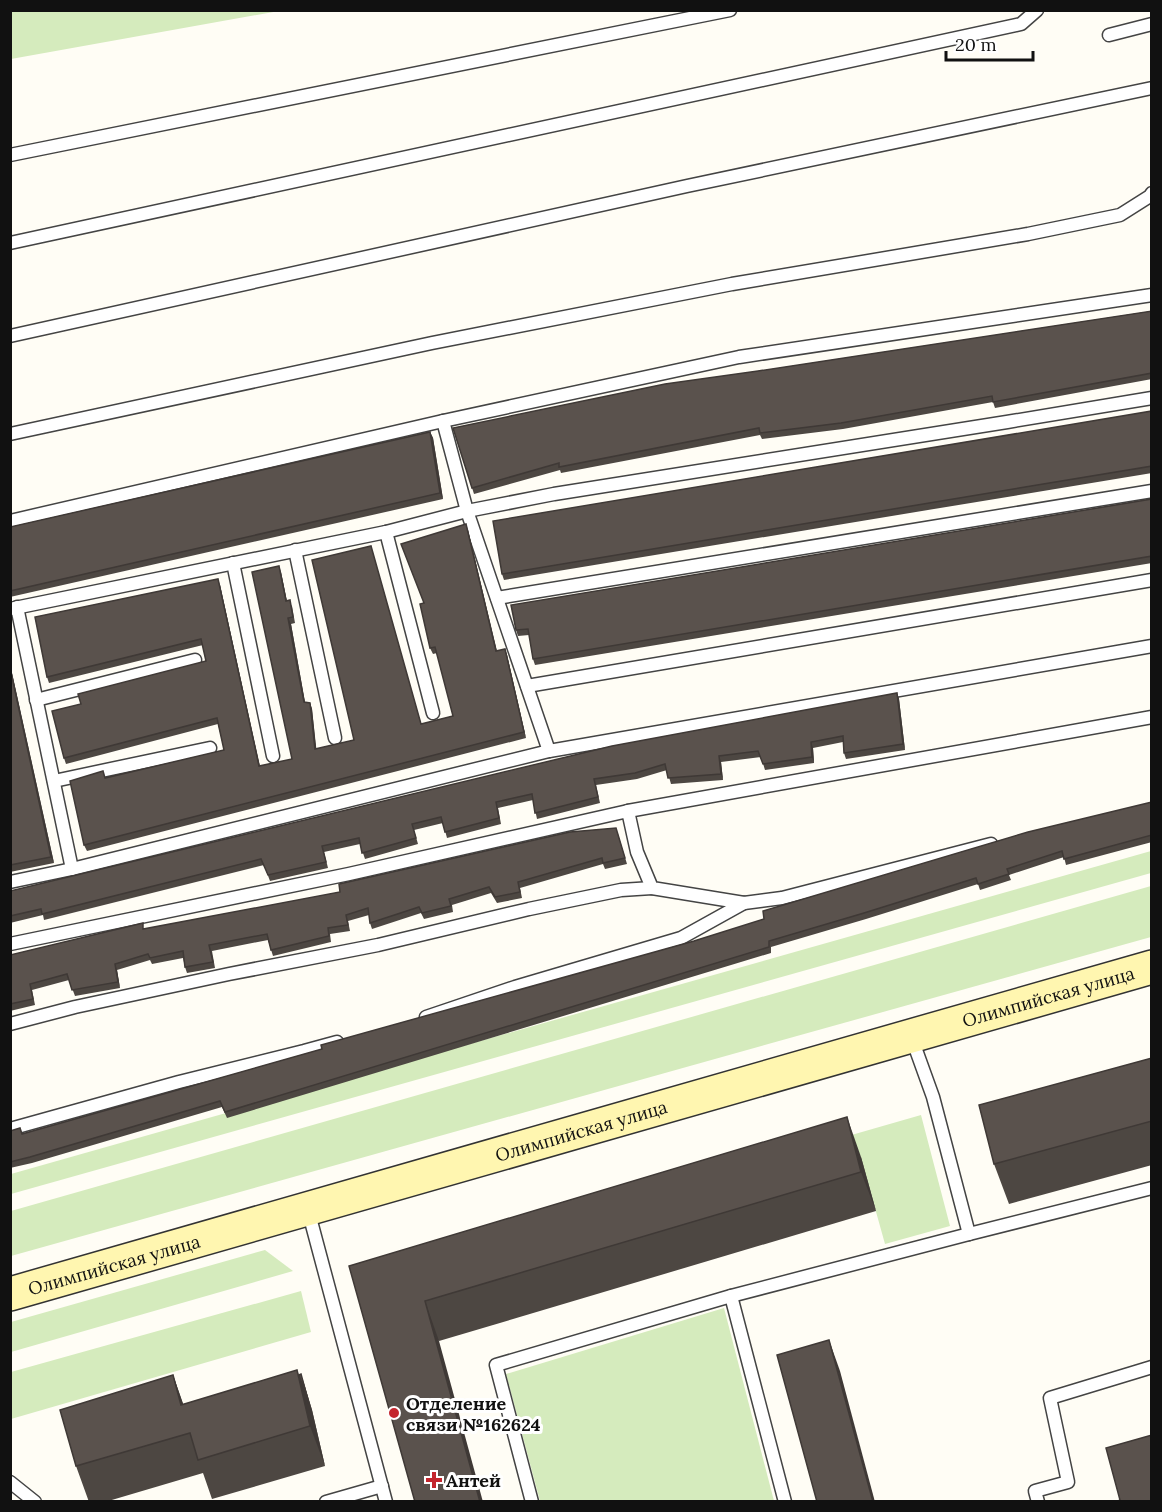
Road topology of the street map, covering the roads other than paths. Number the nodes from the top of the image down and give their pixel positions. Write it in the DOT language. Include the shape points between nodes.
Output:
graph roads {
  1 [pos="730,10"];
  2 [pos="1037,10"];
  3 [pos="1152,24"];
  4 [pos="1109,35"];
  5 [pos="1152,87"];
  6 [pos="10,155"];
  7 [pos="1152,193"];
  8 [pos="10,243"];
  9 [pos="1152,295"];
  10 [pos="10,336"];
  11 [pos="1152,398"];
  12 [pos="443,421"];
  13 [pos="10,434"];
  14 [pos="1152,491"];
  15 [pos="467,511"];
  16 [pos="10,521"];
  17 [pos="386,532"];
  18 [pos="295,550"];
  19 [pos="233,563"];
  20 [pos="1152,580"];
  21 [pos="497,598"];
  22 [pos="14,608"];
  23 [pos="1152,646"];
  24 [pos="195,660"];
  25 [pos="527,686"];
  26 [pos="36,700"];
  27 [pos="433,713"];
  28 [pos="1152,717"];
  29 [pos="335,738"];
  30 [pos="210,748"];
  31 [pos="549,751"];
  32 [pos="273,756"];
  33 [pos="54,782"];
  34 [pos="628,811"];
  35 [pos="1001,841"];
  36 [pos="72,868"];
  37 [pos="10,882"];
  38 [pos="652,888"];
  39 [pos="744,903"];
  40 [pos="10,944"];
  41 [pos="1152,967"];
  42 [pos="418,1019"];
  43 [pos="10,1024"];
  44 [pos="911,1035"];
  45 [pos="350,1038"];
  46 [pos="10,1129"];
  47 [pos="1152,1188"];
  48 [pos="308,1210"];
  49 [pos="969,1234"];
  50 [pos="10,1294"];
  51 [pos="731,1296"];
  52 [pos="1152,1367"];
  53 [pos="10,1482"];
  54 [pos="382,1486"];
  55 [pos="35,1502"];
  56 [pos="326,1502"];
  57 [pos="386,1502"];
  58 [pos="532,1502"];
  59 [pos="785,1502"];
  60 [pos="1038,1502"];
  1 -- 6 [label="lane"];
  2 -- 8 [label="lane" via="1021,24"];
  3 -- 4 [label="lane"];
  5 -- 10 [label="lane"];
  7 -- 13 [label="lane" via="1120,215 732,284 432,343"];
  9 -- 12 [label="lane" via="738,357"];
  11 -- 15 [label="lane"];
  12 -- 15 [label="lane"];
  12 -- 16 [label="lane"];
  14 -- 21 [label="lane"];
  15 -- 17 [label="lane"];
  15 -- 21 [label="lane"];
  17 -- 18 [label="lane"];
  17 -- 27 [label="lane"];
  18 -- 19 [label="lane"];
  18 -- 29 [label="lane"];
  19 -- 22 [label="lane"];
  19 -- 32 [label="lane"];
  20 -- 25 [label="lane"];
  21 -- 25 [label="lane"];
  22 -- 26 [label="lane"];
  23 -- 31 [label="lane"];
  24 -- 26 [label="lane"];
  25 -- 31 [label="lane"];
  26 -- 33 [label="lane"];
  28 -- 34 [label="lane"];
  30 -- 33 [label="lane"];
  31 -- 36 [label="lane"];
  33 -- 36 [label="lane"];
  34 -- 38 [label="lane" via="637,852"];
  34 -- 40 [label="lane"];
  35 -- 39 [label="lane" via="782,898"];
  36 -- 37 [label="lane"];
  38 -- 39 [label="lane"];
  38 -- 43 [label="lane" via="621,890 529,909"];
  39 -- 42 [label="lane" via="681,938"];
  41 -- 44 [label="main road, Олимпийская улица"];
  44 -- 48 [label="main road, Олимпийская улица"];
  44 -- 49 [label="lane" via="933,1097"];
  45 -- 46 [label="lane"];
  47 -- 49 [label="lane"];
  48 -- 50 [label="main road, Олимпийская улица"];
  48 -- 54 [label="lane"];
  49 -- 51 [label="lane"];
  51 -- 58 [label="lane" via="496,1365"];
  51 -- 59 [label="lane"];
  52 -- 60 [label="lane" via="1050,1398 1068,1482 1035,1491"];
  53 -- 55 [label="lane"];
  54 -- 56 [label="lane"];
  54 -- 57 [label="lane"];
}
